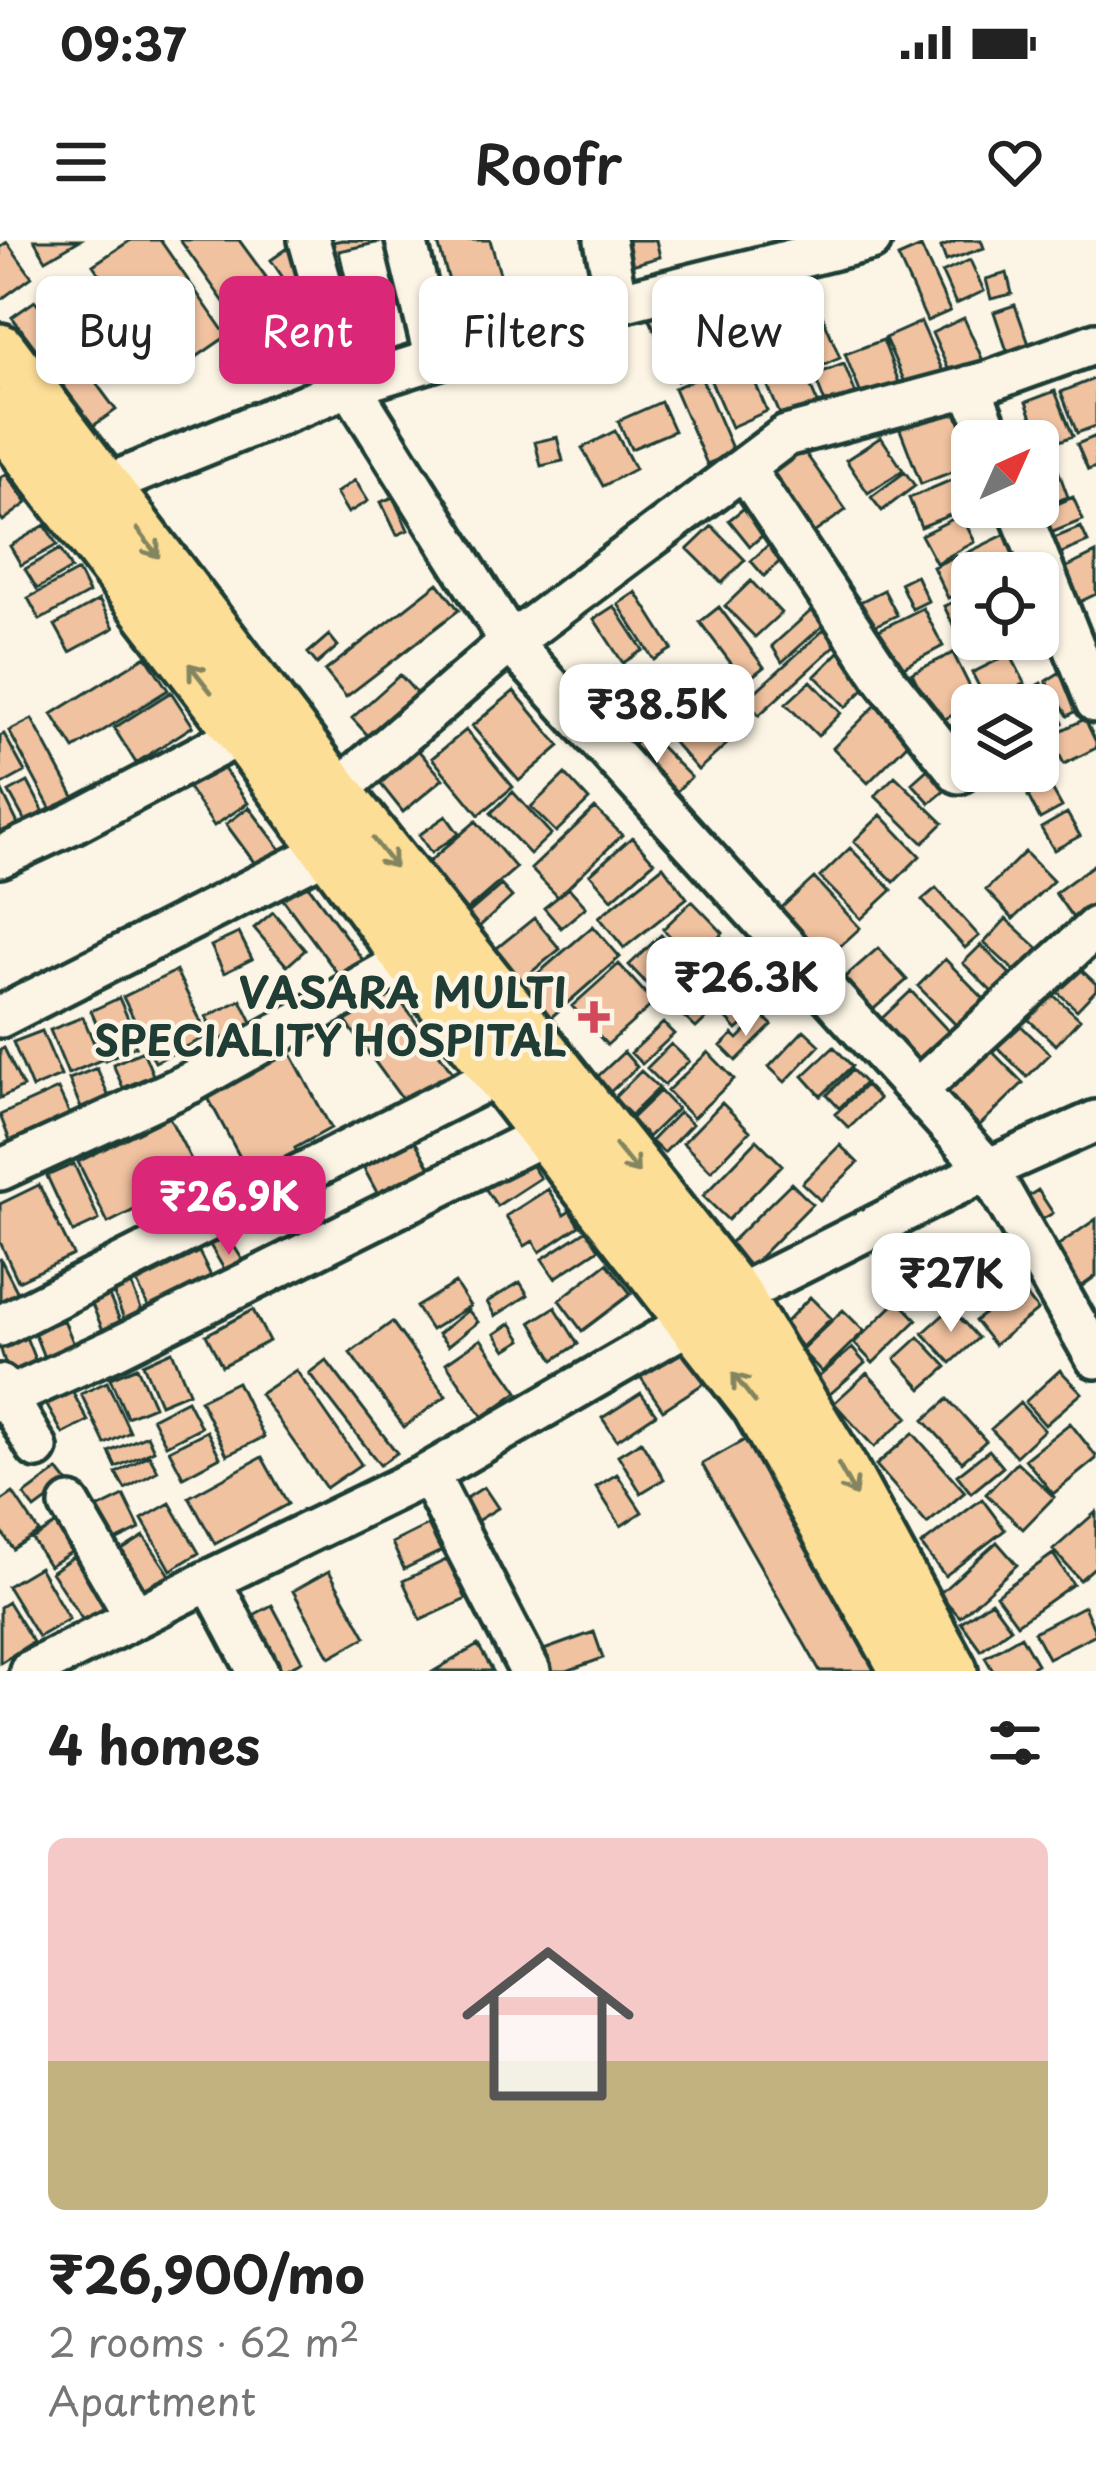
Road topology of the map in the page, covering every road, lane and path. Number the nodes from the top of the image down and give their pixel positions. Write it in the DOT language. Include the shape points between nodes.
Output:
graph roads {
  1 [pos="309,240"];
  2 [pos="406,240"];
  3 [pos="605,240"];
  4 [pos="871,240"];
  5 [pos="744,256"];
  6 [pos="612,276"];
  7 [pos="419,293"];
  8 [pos="628,299"];
  9 [pos="1096,343"];
  10 [pos="0,350"];
  11 [pos="419,364"];
  12 [pos="350,386"];
  13 [pos="970,386"];
  14 [pos="984,420"];
  15 [pos="3,425"];
  16 [pos="744,468"];
  17 [pos="104,486"];
  18 [pos="1027,528"];
  19 [pos="511,643"];
  20 [pos="1092,680"];
  21 [pos="243,733"];
  22 [pos="951,763"];
  23 [pos="322,818"];
  24 [pos="0,857"];
  25 [pos="1096,927"];
  26 [pos="410,959"];
  27 [pos="0,1017"];
  28 [pos="501,1072"];
  29 [pos="917,1090"];
  30 [pos="1096,1121"];
  31 [pos="548,1133"];
  32 [pos="988,1169"];
  33 [pos="0,1170"];
  34 [pos="736,1296"];
  35 [pos="691,1320"];
  36 [pos="0,1326"];
  37 [pos="1096,1358"];
  38 [pos="2,1394"];
  39 [pos="37,1448"];
  40 [pos="428,1474"];
  41 [pos="70,1505"];
  42 [pos="210,1580"];
  43 [pos="135,1617"];
  44 [pos="30,1671"];
  45 [pos="258,1671"];
  46 [pos="530,1671"];
  47 [pos="907,1671"];
  48 [pos="951,1671"];
  1 -- 12 [label="street"];
  2 -- 7 [label="street"];
  3 -- 6 [label="street"];
  4 -- 5 [label="street"];
  5 -- 8 [label="street"];
  9 -- 13 [label="street"];
  10 -- 17 [label="main road"];
  11 -- 12 [label="street"];
  12 -- 17 [label="street"];
  12 -- 19 [label="street"];
  13 -- 14 [label="street"];
  13 -- 16 [label="street" via="786,436"];
  21 -- 15 [label="main road, one-way"];
  16 -- 19 [label="street"];
  16 -- 22 [label="street" via="886,681"];
  17 -- 23 [label="main road, one-way"];
  18 -- 20 [label="street"];
  19 -- 23 [label="street"];
  19 -- 29 [label="street"];
  21 -- 23 [label="main road"];
  21 -- 24 [label="street"];
  23 -- 26 [label="main road"];
  23 -- 27 [label="street"];
  23 -- 34 [label="main road, one-way"];
  25 -- 29 [label="street"];
  26 -- 28 [label="main road"];
  26 -- 33 [label="street" via="190,1083"];
  28 -- 31 [label="main road"];
  28 -- 36 [label="street"];
  29 -- 32 [label="street"];
  30 -- 32 [label="street"];
  31 -- 35 [label="main road"];
  31 -- 38 [label="street" via="114,1349"];
  32 -- 34 [label="street"];
  32 -- 37 [label="street"];
  34 -- 35 [label="street"];
  34 -- 48 [label="main road, one-way"];
  35 -- 40 [label="street"];
  47 -- 35 [label="main road, one-way" via="758,1405"];
  38 -- 39 [label="street"];
  40 -- 42 [label="street"];
  40 -- 46 [label="street"];
  41 -- 43 [label="street"];
  42 -- 43 [label="street"];
  42 -- 45 [label="street"];
  43 -- 44 [label="street"];
}
